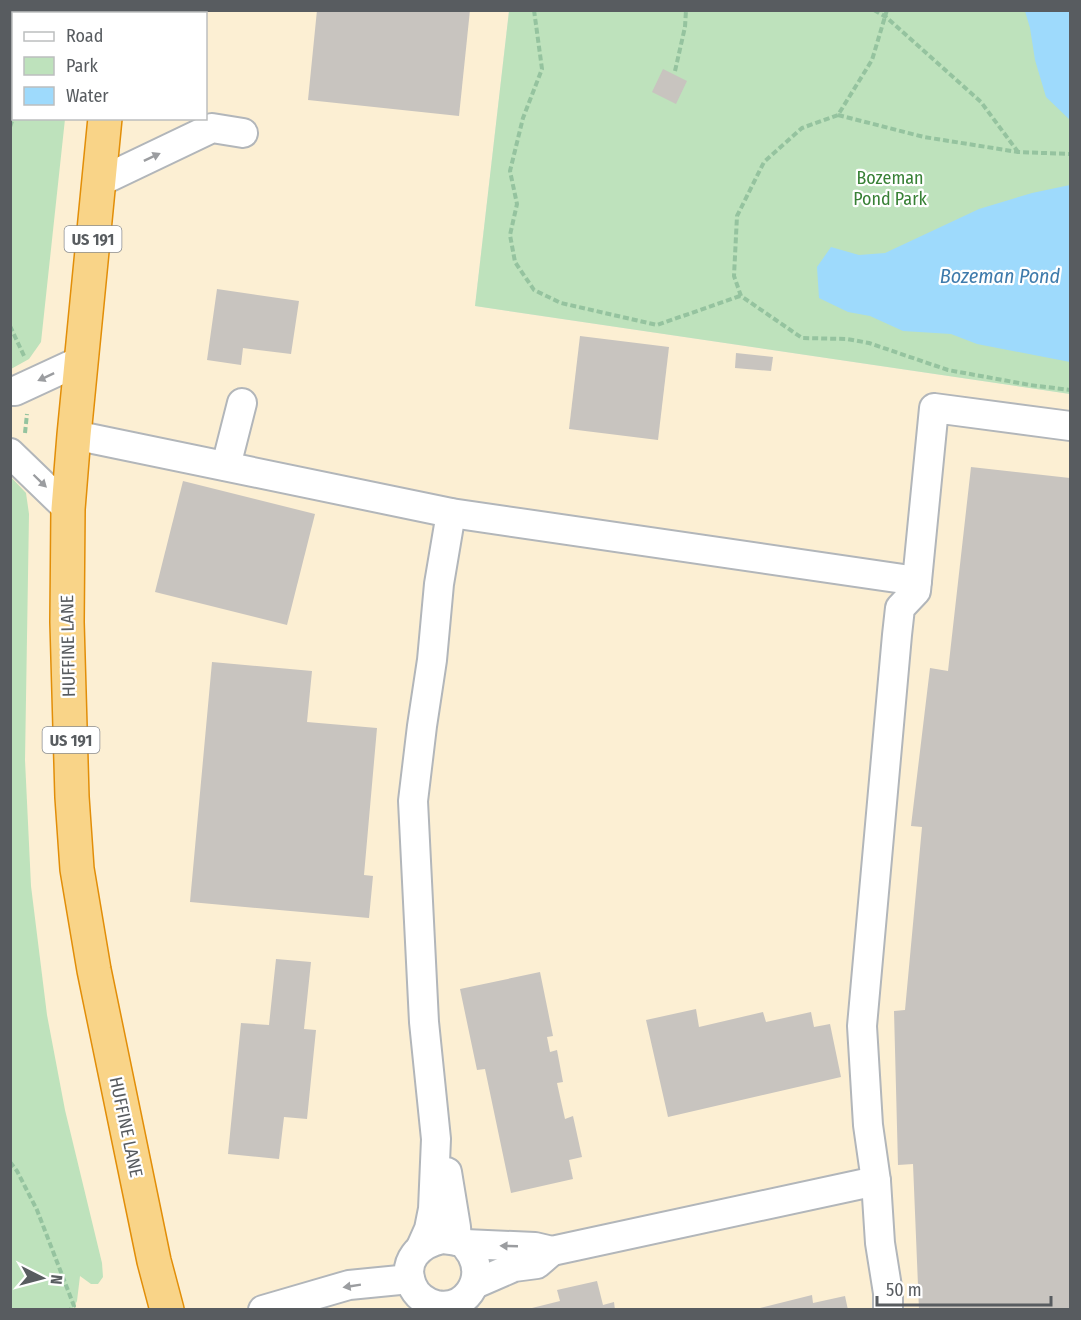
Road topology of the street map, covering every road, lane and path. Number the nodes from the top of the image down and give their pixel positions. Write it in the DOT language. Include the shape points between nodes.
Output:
graph roads {
  1 [pos="534,10"];
  2 [pos="686,10"];
  3 [pos="874,10"];
  4 [pos="887,10"];
  5 [pos="886,17"];
  6 [pos="675,71"];
  7 [pos="838,115"];
  8 [pos="105,120"];
  9 [pos="206,123"];
  10 [pos="243,133"];
  11 [pos="1018,152"];
  12 [pos="1071,154"];
  13 [pos="99,182"];
  14 [pos="741,296"];
  15 [pos="82,360"];
  16 [pos="1071,390"];
  17 [pos="10,391"];
  18 [pos="242,403"];
  19 [pos="1071,426"];
  20 [pos="74,435"];
  21 [pos="10,453"];
  22 [pos="226,466"];
  23 [pos="68,509"];
  24 [pos="451,513"];
  25 [pos="917,580"];
  26 [pos="436,1139"];
  27 [pos="10,1162"];
  28 [pos="876,1181"];
  29 [pos="461,1243"];
  30 [pos="421,1247"];
  31 [pos="552,1251"];
  32 [pos="410,1279"];
  33 [pos="468,1296"];
  34 [pos="428,1308"];
  35 [pos="70,1310"];
  36 [pos="167,1310"];
  37 [pos="263,1310"];
  38 [pos="888,1310"];
  1 -- 14 [label="path" via="542,69 523,118 510,171 517,204 510,235 515,262 534,290 561,303 657,325"];
  2 -- 6 [label="path"];
  3 -- 5 [label="path"];
  4 -- 5 [label="path"];
  5 -- 7 [label="path" via="872,60"];
  5 -- 11 [label="path" via="981,102"];
  7 -- 11 [label="path" via="924,137"];
  7 -- 14 [label="path" via="802,128 764,162 737,216 734,276"];
  8 -- 13 [label="highway, HUFFINE LANE / US 191"];
  9 -- 10 [label="street"];
  13 -- 9 [label="street, one-way"];
  11 -- 12 [label="path"];
  13 -- 15 [label="highway, HUFFINE LANE / US 191"];
  14 -- 16 [label="path" via="802,338 869,343 948,370"];
  15 -- 17 [label="street, one-way"];
  15 -- 20 [label="highway, HUFFINE LANE / US 191"];
  18 -- 22 [label="street"];
  19 -- 25 [label="street" via="934,408"];
  20 -- 22 [label="street"];
  20 -- 23 [label="highway, HUFFINE LANE / US 191"];
  21 -- 23 [label="street, one-way"];
  22 -- 24 [label="street"];
  23 -- 36 [label="highway, HUFFINE LANE / US 191" via="67,622 77,869 106,1029"];
  24 -- 25 [label="street"];
  24 -- 26 [label="street" via="413,801 424,1022"];
  25 -- 28 [label="street" via="916,591 900,608 862,1026"];
  26 -- 29 [label="street" via="446,1165"];
  26 -- 30 [label="street" via="433,1209"];
  27 -- 35 [label="path" via="37,1210 74,1306"];
  28 -- 31 [label="street"];
  28 -- 38 [label="street"];
  29 -- 30 [label="street" via="442,1239"];
  31 -- 29 [label="street, one-way"];
  29 -- 33 [label="street" via="476,1263 477,1274"];
  30 -- 32 [label="street" via="411,1262"];
  31 -- 33 [label="street" via="537,1264 514,1267"];
  32 -- 34 [label="street"];
  32 -- 37 [label="street, one-way" via="349,1285"];
  33 -- 34 [label="street" via="453,1305"];
}
